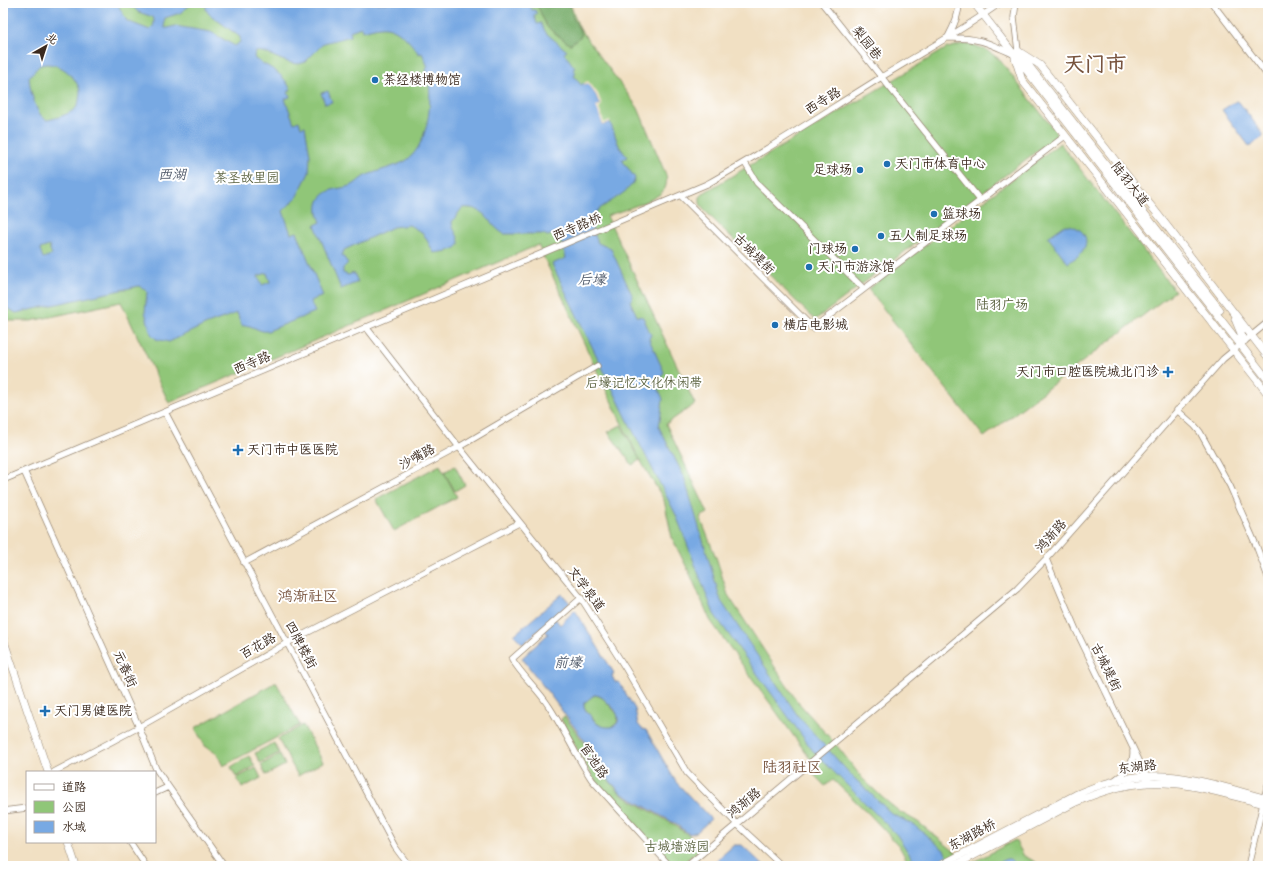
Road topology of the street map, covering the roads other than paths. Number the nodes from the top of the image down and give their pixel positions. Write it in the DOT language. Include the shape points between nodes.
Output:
graph roads {
  1 [pos="822,3"];
  2 [pos="959,3"];
  3 [pos="974,3"];
  4 [pos="980,3"];
  5 [pos="1000,3"];
  6 [pos="1016,3"];
  7 [pos="1212,3"];
  8 [pos="985,14"];
  9 [pos="946,38"];
  10 [pos="1016,53"];
  11 [pos="1268,76"];
  12 [pos="881,78"];
  13 [pos="1083,134"];
  14 [pos="1065,136"];
  15 [pos="1108,151"];
  16 [pos="745,163"];
  17 [pos="1115,184"];
  18 [pos="681,196"];
  19 [pos="980,200"];
  20 [pos="1118,203"];
  21 [pos="652,207"];
  22 [pos="510,267"];
  23 [pos="864,289"];
  24 [pos="1232,312"];
  25 [pos="1268,322"];
  26 [pos="366,327"];
  27 [pos="1220,333"];
  28 [pos="1251,335"];
  29 [pos="1242,342"];
  30 [pos="1233,350"];
  31 [pos="1268,357"];
  32 [pos="597,366"];
  33 [pos="1268,372"];
  34 [pos="1268,380"];
  35 [pos="1268,394"];
  36 [pos="1177,410"];
  37 [pos="165,412"];
  38 [pos="459,447"];
  39 [pos="24,471"];
  40 [pos="3,480"];
  41 [pos="519,523"];
  42 [pos="1046,559"];
  43 [pos="244,563"];
  44 [pos="1268,577"];
  45 [pos="581,598"];
  46 [pos="3,638"];
  47 [pos="287,643"];
  48 [pos="3,648"];
  49 [pos="139,727"];
  50 [pos="1132,745"];
  51 [pos="44,771"];
  52 [pos="48,771"];
  53 [pos="56,771"];
  54 [pos="1146,776"];
  55 [pos="1110,783"];
  56 [pos="1149,783"];
  57 [pos="1268,785"];
  58 [pos="168,787"];
  59 [pos="156,793"];
  60 [pos="1266,801"];
  61 [pos="26,808"];
  62 [pos="3,811"];
  63 [pos="736,824"];
  64 [pos="1018,828"];
  65 [pos="68,843"];
  66 [pos="72,843"];
  67 [pos="131,843"];
  68 [pos="76,866"];
  69 [pos="80,866"];
  70 [pos="146,866"];
  71 [pos="224,866"];
  72 [pos="409,866"];
  73 [pos="670,866"];
  74 [pos="687,866"];
  75 [pos="782,866"];
  76 [pos="939,866"];
  77 [pos="954,866"];
  78 [pos="1248,866"];
  1 -- 12 [label="street, 梨园巷"];
  2 -- 9 [label="street" via="954,27"];
  3 -- 8 [label="main road, 陆羽大道"];
  4 -- 8 [label="main road, 陆羽大道"];
  5 -- 8 [label="street, 西寺路"];
  6 -- 10 [label="street"];
  7 -- 11 [label="street"];
  8 -- 9 [label="street, 西寺路"];
  8 -- 10 [label="main road, 陆羽大道"];
  9 -- 10 [label="street" via="982,40"];
  9 -- 12 [label="street, 西寺路"];
  10 -- 13 [label="main road, 陆羽大道"];
  10 -- 14 [label="main road" via="1022,80"];
  10 -- 15 [label="main road" via="1040,65"];
  10 -- 17 [label="main road, 陆羽大道"];
  12 -- 16 [label="street, 西寺路"];
  12 -- 19 [label="street, 梨园巷"];
  13 -- 15 [label="main road"];
  13 -- 29 [label="main road, 陆羽大道"];
  14 -- 19 [label="street"];
  14 -- 20 [label="main road"];
  15 -- 24 [label="main road"];
  16 -- 18 [label="street, 西寺路"];
  16 -- 23 [label="street" via="757,183"];
  17 -- 20 [label="main road"];
  17 -- 29 [label="main road, 陆羽大道"];
  18 -- 21 [label="street, 西寺路"];
  18 -- 23 [label="street, 古城堤街" via="813,328"];
  19 -- 23 [label="street"];
  20 -- 27 [label="main road"];
  21 -- 22 [label="street, 西寺路桥"];
  22 -- 26 [label="street, 西寺路"];
  24 -- 28 [label="main road"];
  24 -- 29 [label="main road"];
  25 -- 28 [label="street, 鸿渐路"];
  26 -- 37 [label="street, 西寺路"];
  26 -- 38 [label="street, 文学泉道"];
  27 -- 29 [label="main road"];
  27 -- 30 [label="main road"];
  28 -- 29 [label="street, 鸿渐路"];
  28 -- 31 [label="main road"];
  29 -- 30 [label="street, 鸿渐路"];
  29 -- 33 [label="main road, 陆羽大道"];
  29 -- 34 [label="main road, 陆羽大道"];
  30 -- 35 [label="main road"];
  30 -- 36 [label="street, 鸿渐路"];
  32 -- 38 [label="street, 沙嘴路"];
  36 -- 42 [label="street, 鸿渐路"];
  36 -- 44 [label="street" via="1200,432 1230,486"];
  37 -- 39 [label="street, 西寺路"];
  37 -- 43 [label="street, 四牌楼街"];
  38 -- 41 [label="street, 文学泉道"];
  38 -- 43 [label="street, 沙嘴路"];
  39 -- 40 [label="street, 西寺路"];
  39 -- 49 [label="street, 元春街"];
  41 -- 45 [label="street, 文学泉道"];
  41 -- 47 [label="street, 百花路"];
  42 -- 50 [label="street, 古城堤街" via="1076,630"];
  42 -- 63 [label="street, 鸿渐路" via="1017,589"];
  43 -- 47 [label="street, 四牌楼街"];
  45 -- 63 [label="street, 文学泉道" via="687,773"];
  45 -- 73 [label="street, 官池路" via="512,659 548,705 592,780"];
  46 -- 52 [label="main road"];
  47 -- 49 [label="street, 百花路"];
  47 -- 72 [label="street, 四牌楼街" via="395,847"];
  48 -- 51 [label="main road"];
  49 -- 53 [label="street, 百花路"];
  49 -- 58 [label="street, 元春街" via="153,764"];
  50 -- 54 [label="street, 古城堤街"];
  50 -- 55 [label="street" via="1133,760 1130,767"];
  54 -- 55 [label="main road, 东湖路"];
  54 -- 56 [label="street, 古城堤街"];
  54 -- 60 [label="main road, 东湖路" via="1190,779"];
  55 -- 64 [label="main road, 东湖路" via="1074,795"];
  56 -- 60 [label="main road, 东湖路" via="1178,784"];
  56 -- 64 [label="main road, 东湖路" via="1086,797"];
  57 -- 60 [label="street"];
  58 -- 59 [label="street"];
  58 -- 71 [label="street, 元春街"];
  60 -- 78 [label="street"];
  61 -- 62 [label="street"];
  63 -- 74 [label="street, 鸿渐路"];
  63 -- 75 [label="street, 文学泉道"];
  64 -- 76 [label="main road, 东湖路桥"];
  64 -- 77 [label="main road, 东湖路桥"];
  65 -- 68 [label="main road"];
  66 -- 69 [label="main road"];
  67 -- 70 [label="street"];
}
